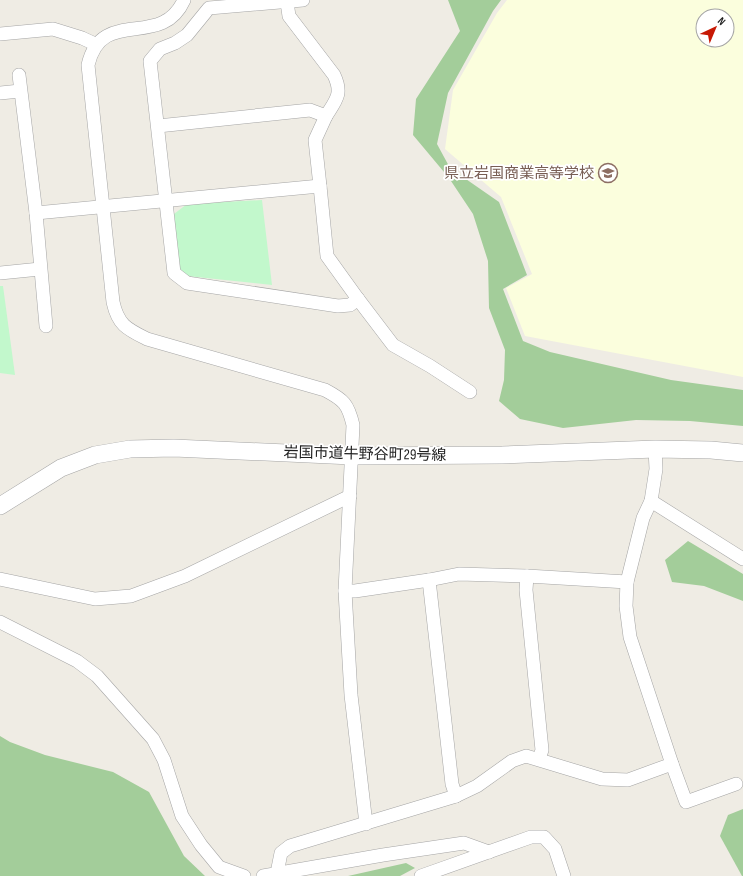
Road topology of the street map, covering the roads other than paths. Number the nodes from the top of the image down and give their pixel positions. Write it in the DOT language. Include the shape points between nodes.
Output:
graph roads {
  1 [pos="184,0"];
  2 [pos="303,0"];
  3 [pos="287,2"];
  4 [pos="0,34"];
  5 [pos="95,44"];
  6 [pos="19,75"];
  7 [pos="20,91"];
  8 [pos="0,93"];
  9 [pos="326,116"];
  10 [pos="158,126"];
  11 [pos="320,186"];
  12 [pos="166,201"];
  13 [pos="103,206"];
  14 [pos="36,213"];
  15 [pos="40,269"];
  16 [pos="0,273"];
  17 [pos="358,299"];
  18 [pos="46,326"];
  19 [pos="470,392"];
  20 [pos="655,449"];
  21 [pos="743,453"];
  22 [pos="352,456"];
  23 [pos="350,496"];
  24 [pos="650,501"];
  25 [pos="0,506"];
  26 [pos="743,558"];
  27 [pos="526,576"];
  28 [pos="0,579"];
  29 [pos="429,580"];
  30 [pos="627,582"];
  31 [pos="345,590"];
  32 [pos="0,622"];
  33 [pos="540,759"];
  34 [pos="672,764"];
  35 [pos="736,784"];
  36 [pos="456,796"];
  37 [pos="366,824"];
  38 [pos="489,852"];
  39 [pos="280,874"];
  40 [pos="244,876"];
  41 [pos="263,876"];
  42 [pos="421,876"];
  43 [pos="564,876"];
  1 -- 5 [label="street" via="181,7 167,20 149,28 124,30 106,35"];
  2 -- 3 [label="street"];
  3 -- 9 [label="street" via="289,16 339,85 338,95"];
  3 -- 10 [label="street" via="209,8 187,35 160,48 150,61"];
  4 -- 5 [label="street" via="53,29"];
  5 -- 13 [label="street" via="88,65"];
  6 -- 7 [label="street"];
  7 -- 8 [label="street"];
  7 -- 14 [label="street"];
  9 -- 10 [label="street" via="310,110"];
  9 -- 11 [label="street" via="315,140"];
  10 -- 12 [label="street"];
  11 -- 12 [label="street"];
  11 -- 17 [label="street" via="327,256"];
  12 -- 13 [label="street"];
  12 -- 17 [label="street" via="174,273 187,283 338,306 350,304"];
  13 -- 14 [label="street"];
  13 -- 22 [label="street" via="113,302 116,316 126,328 146,339 325,390 342,399 350,411 353,425"];
  14 -- 15 [label="street"];
  15 -- 16 [label="street"];
  15 -- 18 [label="street"];
  17 -- 19 [label="street" via="393,345"];
  20 -- 21 [label="street, 岩国市道牛野谷町29号線"];
  20 -- 22 [label="street, 岩国市道牛野谷町29号線" via="502,456"];
  20 -- 24 [label="street" via="656,470"];
  22 -- 23 [label="street"];
  22 -- 25 [label="street, 岩国市道牛野谷町29号線" via="174,448 130,449 95,455 61,468"];
  23 -- 28 [label="street" via="185,576 131,596 95,599"];
  23 -- 31 [label="street"];
  24 -- 26 [label="street"];
  24 -- 30 [label="street" via="643,518"];
  27 -- 29 [label="street" via="459,574"];
  27 -- 30 [label="street"];
  27 -- 33 [label="street" via="542,750"];
  29 -- 31 [label="street" via="355,591"];
  29 -- 36 [label="street" via="452,784"];
  30 -- 34 [label="street" via="626,606 630,637"];
  31 -- 37 [label="street" via="351,695"];
  32 -- 40 [label="street" via="77,661 97,676 153,739 164,760 182,816 201,845 219,867"];
  33 -- 34 [label="street" via="602,779 628,780"];
  33 -- 36 [label="street" via="526,756 512,761 477,786"];
  34 -- 35 [label="street" via="686,802"];
  36 -- 37 [label="street"];
  37 -- 39 [label="street" via="290,846 281,853 278,868"];
  38 -- 39 [label="street" via="464,843"];
  38 -- 42 [label="street"];
  38 -- 43 [label="street" via="531,837 544,837 555,848"];
  39 -- 41 [label="street"];
}
